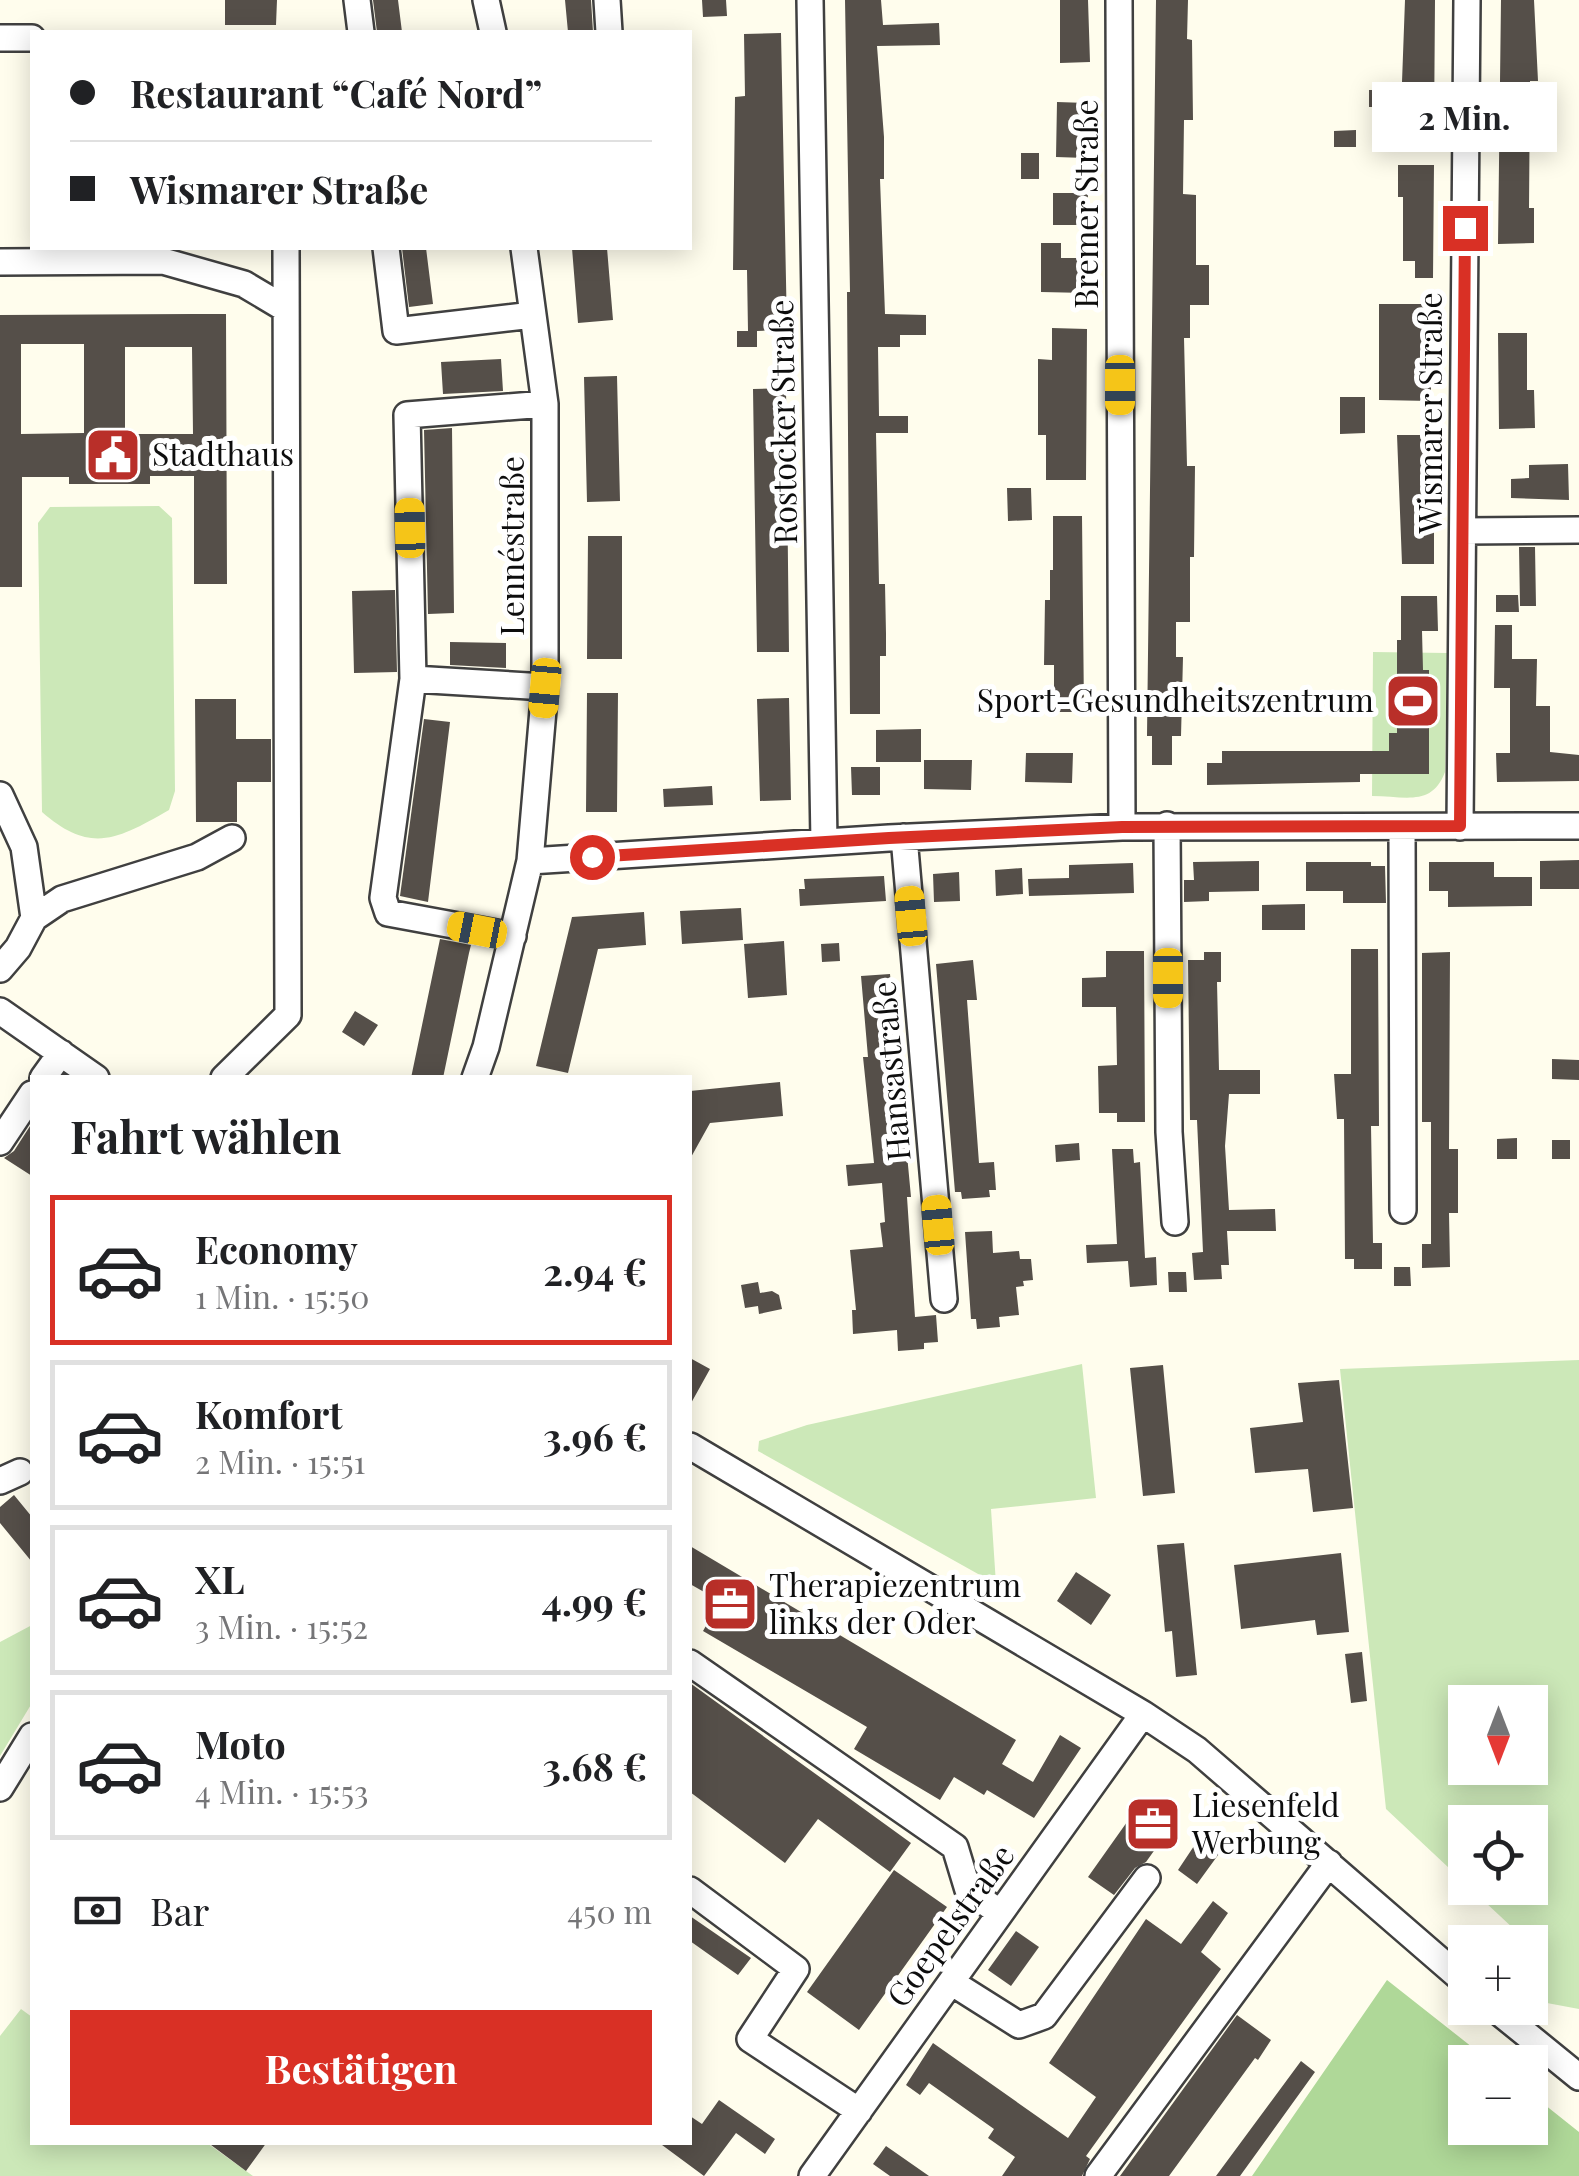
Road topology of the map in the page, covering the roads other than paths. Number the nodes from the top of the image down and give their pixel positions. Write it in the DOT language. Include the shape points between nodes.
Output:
graph roads {
  1 [pos="357,0"];
  2 [pos="486,0"];
  3 [pos="607,0"];
  4 [pos="810,0"];
  5 [pos="1119,0"];
  6 [pos="1467,0"];
  7 [pos="361,30"];
  8 [pos="493,30"];
  9 [pos="610,30"];
  10 [pos="0,38"];
  11 [pos="30,38"];
  12 [pos="286,250"];
  13 [pos="386,250"];
  14 [pos="524,250"];
  15 [pos="0,262"];
  16 [pos="286,309"];
  17 [pos="533,315"];
  18 [pos="545,404"];
  19 [pos="1462,530"];
  20 [pos="1579,530"];
  21 [pos="413,679"];
  22 [pos="545,688"];
  23 [pos="0,795"];
  24 [pos="1166,826"];
  25 [pos="1402,826"];
  26 [pos="1460,826"];
  27 [pos="1579,826"];
  28 [pos="1122,827"];
  29 [pos="904,837"];
  30 [pos="232,838"];
  31 [pos="824,842"];
  32 [pos="530,861"];
  33 [pos="34,918"];
  34 [pos="512,936"];
  35 [pos="0,969"];
  36 [pos="0,1012"];
  37 [pos="61,1053"];
  38 [pos="45,1075"];
  39 [pos="92,1075"];
  40 [pos="227,1075"];
  41 [pos="476,1075"];
  42 [pos="30,1097"];
  43 [pos="0,1142"];
  44 [pos="1403,1210"];
  45 [pos="1175,1222"];
  46 [pos="944,1299"];
  47 [pos="692,1447"];
  48 [pos="692,1664"];
  49 [pos="1143,1714"];
  50 [pos="30,1739"];
  51 [pos="0,1788"];
  52 [pos="1330,1863"];
  53 [pos="1147,1878"];
  54 [pos="692,1891"];
  55 [pos="1000,1913"];
  56 [pos="1448,1967"];
  57 [pos="951,1982"];
  58 [pos="1515,2025"];
  59 [pos="1579,2077"];
  60 [pos="859,2111"];
  61 [pos="812,2176"];
  62 [pos="1098,2176"];
  1 -- 7 [label="street"];
  2 -- 8 [label="street"];
  3 -- 9 [label="street"];
  4 -- 31 [label="street, Rostocker Straße"];
  5 -- 28 [label="street, Bremer Straße"];
  6 -- 19 [label="street, Wismarer Straße"];
  10 -- 11 [label="street"];
  12 -- 16 [label="street"];
  13 -- 17 [label="street" via="396,331"];
  14 -- 17 [label="street, Lennéstraße"];
  15 -- 16 [label="street" via="163,261 244,284"];
  16 -- 40 [label="street" via="288,1015"];
  17 -- 18 [label="street, Lennéstraße"];
  18 -- 21 [label="street" via="407,415"];
  18 -- 22 [label="street, Lennéstraße"];
  19 -- 20 [label="street"];
  19 -- 26 [label="street, Wismarer Straße"];
  21 -- 22 [label="street"];
  21 -- 34 [label="street" via="383,898 388,913"];
  22 -- 32 [label="street, Lennéstraße"];
  23 -- 33 [label="street" via="24,847"];
  24 -- 25 [label="street"];
  24 -- 28 [label="street"];
  24 -- 45 [label="street"];
  25 -- 26 [label="street"];
  25 -- 44 [label="street"];
  26 -- 27 [label="street"];
  28 -- 29 [label="street"];
  29 -- 31 [label="street"];
  29 -- 46 [label="street, Hansastraße"];
  30 -- 33 [label="street" via="197,856 62,899"];
  31 -- 32 [label="street"];
  32 -- 34 [label="street, Lennéstraße"];
  33 -- 35 [label="street"];
  34 -- 41 [label="street, Lennéstraße"];
  36 -- 37 [label="street"];
  37 -- 38 [label="street"];
  37 -- 39 [label="street"];
  42 -- 43 [label="street"];
  47 -- 49 [label="street"];
  48 -- 55 [label="street" via="955,1848 968,1890"];
  49 -- 52 [label="street" via="1197,1750"];
  49 -- 55 [label="street, Goepelstraße"];
  50 -- 51 [label="street"];
  52 -- 56 [label="street"];
  52 -- 62 [label="street"];
  53 -- 57 [label="street" via="1044,2016 1019,2025"];
  54 -- 60 [label="street" via="796,1969 750,2039"];
  55 -- 57 [label="street, Goepelstraße"];
  57 -- 60 [label="street, Goepelstraße"];
  58 -- 59 [label="street"];
  60 -- 61 [label="street, Goepelstraße"];
}
